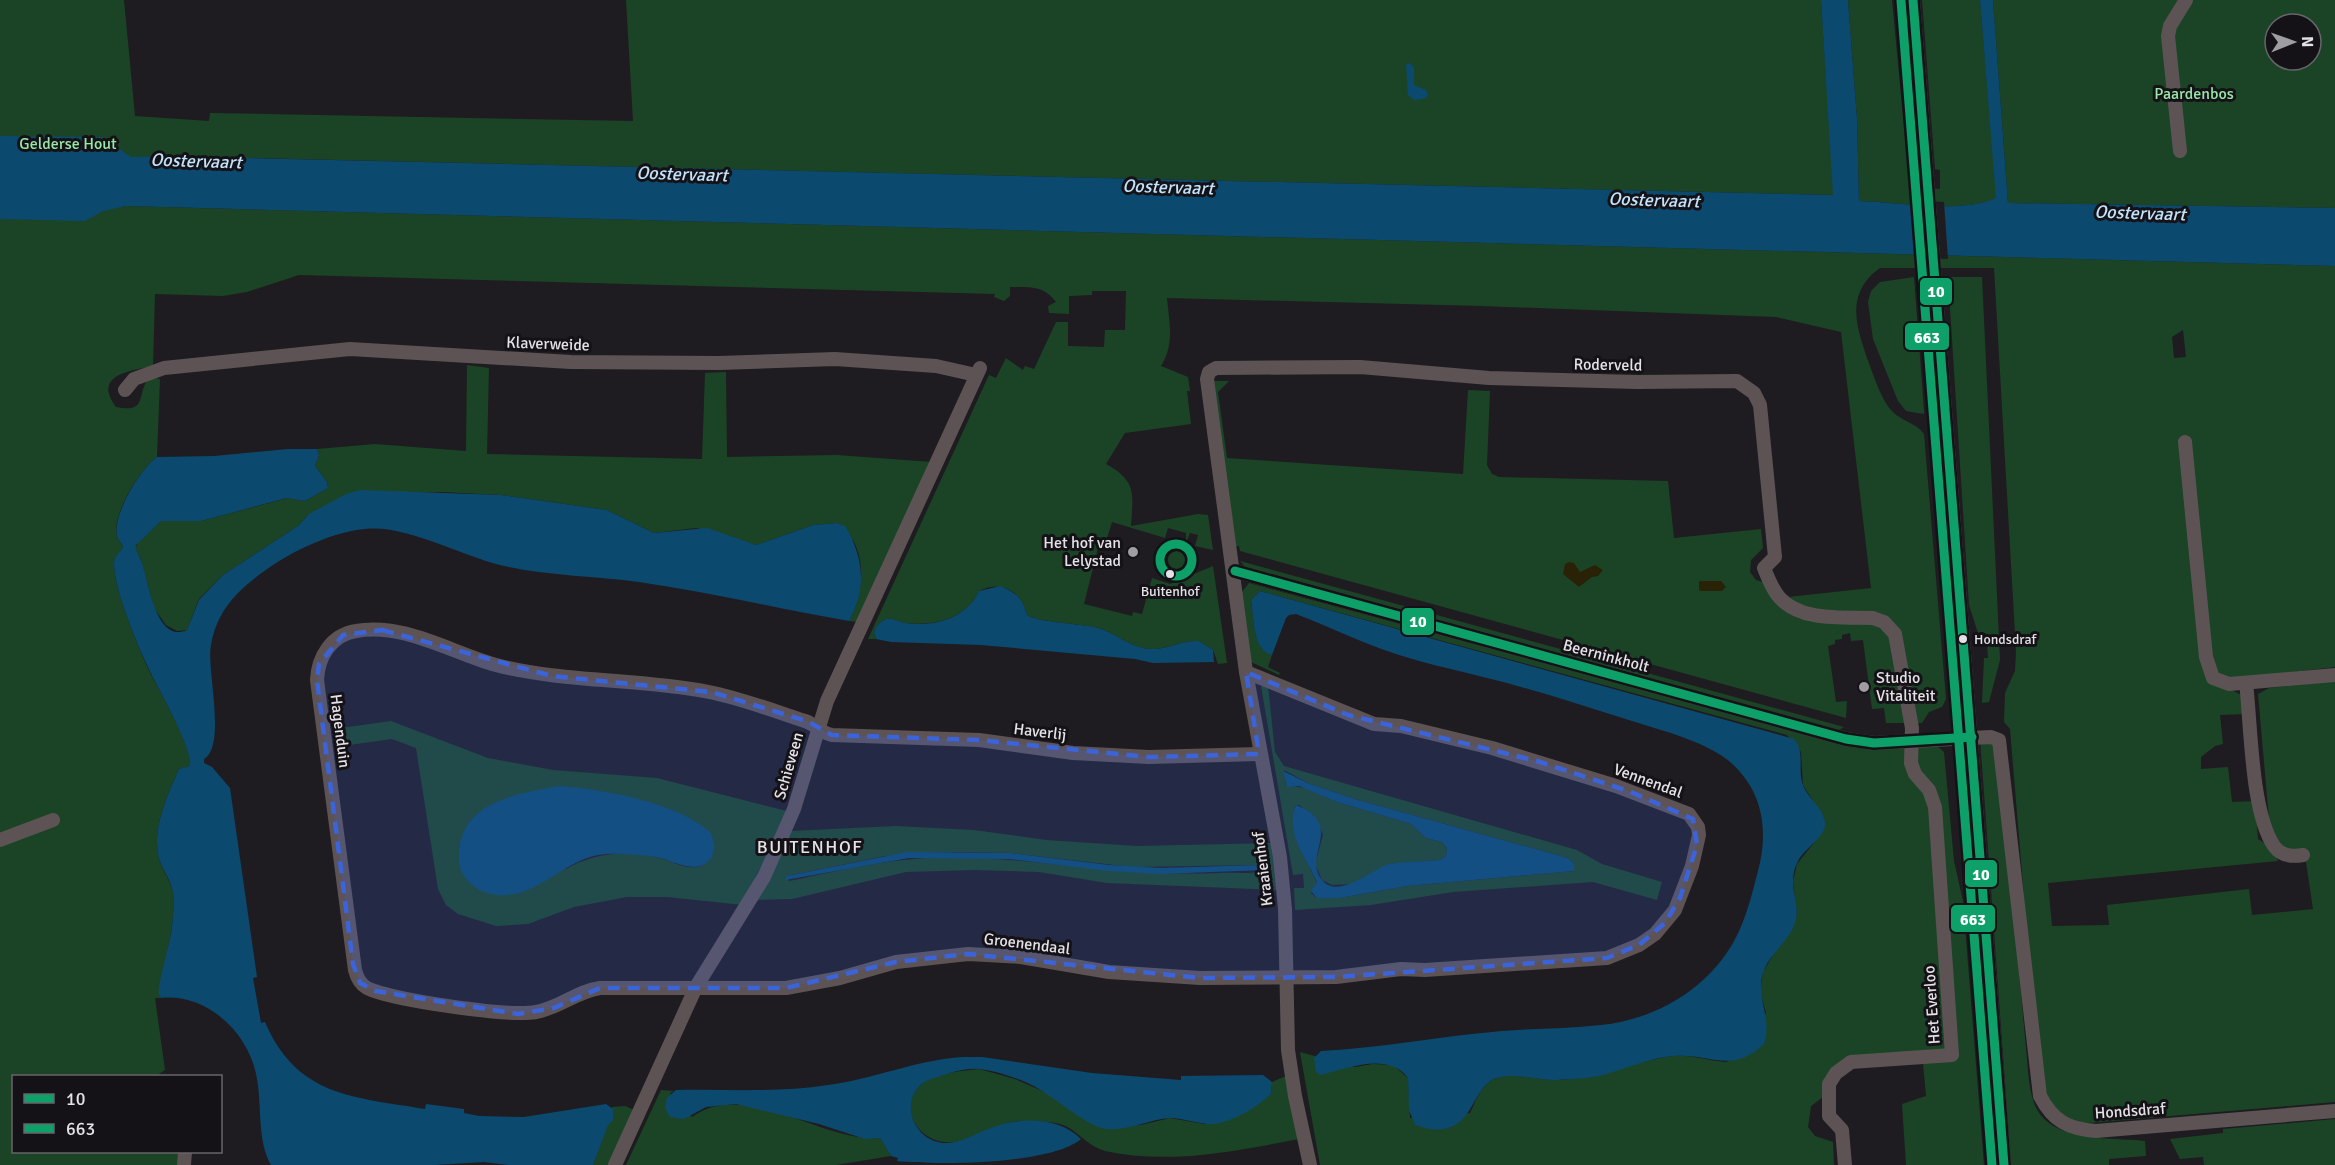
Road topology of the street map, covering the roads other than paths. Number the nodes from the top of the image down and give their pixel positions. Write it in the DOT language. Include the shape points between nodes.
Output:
graph roads {
  1 [pos="1913,0"];
  2 [pos="2186,0"];
  3 [pos="2180,151"];
  4 [pos="978,372"];
  5 [pos="125,390"];
  6 [pos="2185,442"];
  7 [pos="1235,571"];
  8 [pos="1246,672"];
  9 [pos="2335,675"];
  10 [pos="2246,683"];
  11 [pos="817,729"];
  12 [pos="1972,737"];
  13 [pos="1913,741"];
  14 [pos="1259,753"];
  15 [pos="53,820"];
  16 [pos="0,840"];
  17 [pos="2303,855"];
  18 [pos="1285,978"];
  19 [pos="696,987"];
  20 [pos="2335,1111"];
  21 [pos="615,1165"];
  22 [pos="1310,1165"];
  23 [pos="1845,1165"];
  24 [pos="2004,1165"];
  1 -- 12 [label="street"];
  2 -- 3 [label="street" via="2168,36"];
  4 -- 5 [label="street, Klaverweide" via="835,359 571,362 350,349 164,368 134,379"];
  4 -- 11 [label="street, Schieveen"];
  6 -- 10 [label="street" via="2206,657 2213,678 2229,684"];
  7 -- 8 [label="street, Kraaienhof"];
  7 -- 13 [label="street, Beerninkholt" via="1846,739 1874,743"];
  7 -- 13 [label="street, Roderveld" via="1207,379 1216,368 1360,367 1500,379 1737,381 1754,393 1760,405 1775,557 1764,568 1771,584 1788,606 1805,613 1874,618 1895,634"];
  8 -- 14 [label="street, Kraaienhof"];
  8 -- 18 [label="street, Vennendal" via="1374,724 1388,723 1492,748 1616,786 1689,814 1698,827 1692,866 1675,910 1655,934 1629,951 1607,958"];
  9 -- 10 [label="street"];
  10 -- 17 [label="street" via="2260,809 2266,830 2280,852"];
  11 -- 14 [label="street, Haverlij" via="832,735 979,741 1106,756"];
  11 -- 19 [label="street, Schieveen" via="794,809 764,877"];
  11 -- 19 [label="street, Hagenduin" via="807,721 711,692 552,676 497,665 388,631 349,632 333,641 321,657 317,680 350,941 356,975 365,987 449,1005 519,1014 554,1008 600,988"];
  12 -- 13 [label="street, Beerninkholt"];
  12 -- 20 [label="street, Hondsdraf" via="1999,740 2040,1096 2059,1123 2076,1130 2096,1131"];
  12 -- 24 [label="street"];
  13 -- 23 [label="street, Het Everloo" via="1911,763 1935,807 1952,1055 1851,1062 1836,1073 1829,1084 1829,1116 1842,1130"];
  14 -- 18 [label="street, Kraaienhof" via="1280,857"];
  15 -- 16 [label="street"];
  18 -- 19 [label="street, Groenendaal" via="1109,972 1021,957 968,954 896,962 786,988"];
  18 -- 22 [label="street, Kraaienhof" via="1290,1066"];
  19 -- 21 [label="street, Schieveen"];
}
